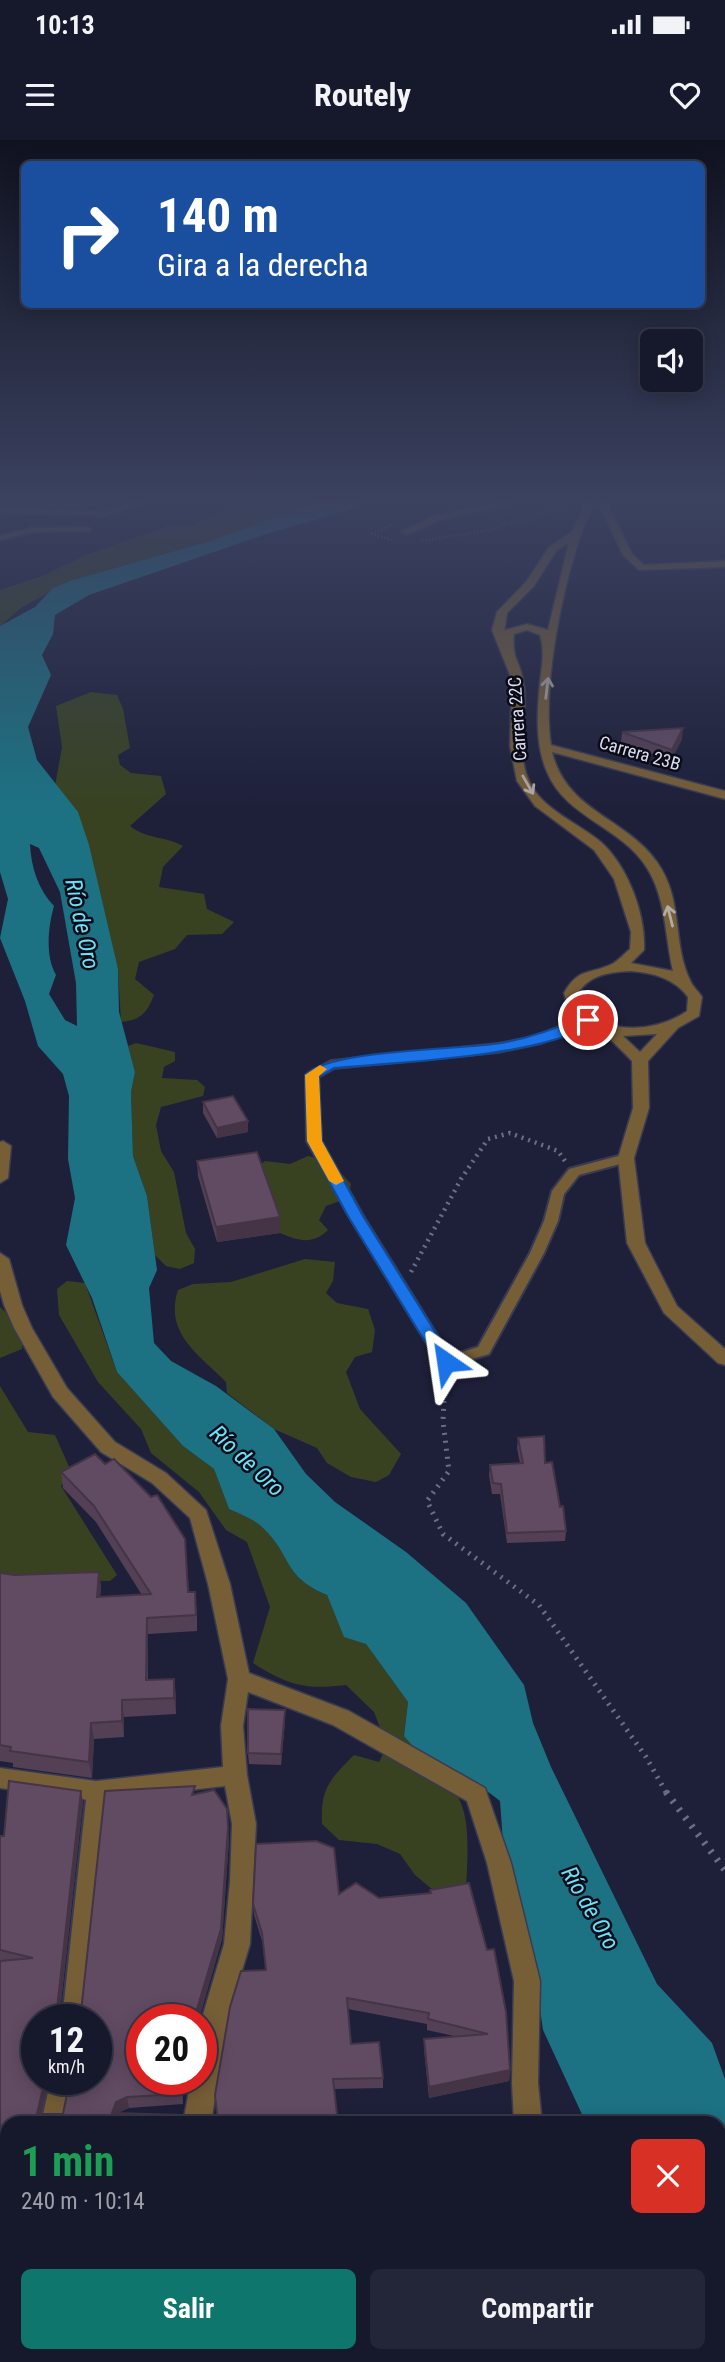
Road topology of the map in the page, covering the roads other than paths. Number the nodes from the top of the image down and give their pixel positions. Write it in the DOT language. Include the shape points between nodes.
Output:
graph roads {
  1 [pos="514,602"];
  2 [pos="518,602"];
  3 [pos="560,602"];
  4 [pos="551,652"];
  5 [pos="508,653"];
  6 [pos="545,747"];
  7 [pos="725,795"];
  8 [pos="616,968"];
  9 [pos="683,982"];
  10 [pos="588,1020"];
  11 [pos="606,1028"];
  12 [pos="671,1029"];
  13 [pos="640,1060"];
  14 [pos="3,1146"];
  15 [pos="626,1158"];
  16 [pos="0,1178"];
  17 [pos="0,1259"];
  18 [pos="725,1359"];
  19 [pos="239,1679"];
  20 [pos="235,1775"];
  21 [pos="0,1778"];
  22 [pos="96,1791"];
  23 [pos="74,2004"];
  24 [pos="58,2095"];
  25 [pos="54,2116"];
  26 [pos="198,2116"];
  27 [pos="527,2116"];
  1 -- 5 [label="street, Carrera 22C" via="502,612 497,630"];
  2 -- 3 [label="street" via="516,617 546,618"];
  3 -- 4 [label="street, Carrera 22C"];
  4 -- 5 [label="street" via="545,633 527,627 509,632"];
  6 -- 4 [label="street, Carrera 22C, one-way" via="543,718"];
  5 -- 8 [label="street, Carrera 22C, one-way" via="518,680 516,746 523,781 539,803 599,847 630,902 638,932 636,950"];
  6 -- 7 [label="street, Carrera 23B"];
  9 -- 6 [label="street, Carrera 22C, one-way" via="671,913 652,865 564,791"];
  8 -- 9 [label="street" via="646,968"];
  8 -- 10 [label="street" via="590,974 574,986 571,1001"];
  9 -- 12 [label="street, Carrera 22C" via="696,1005 687,1020"];
  10 -- 11 [label="street"];
  10 -- 15 [label="lane" via="537,1040 498,1048 331,1065 312,1075 314,1141 446,1362 484,1349 537,1254 557,1194 574,1172"];
  11 -- 12 [label="street" via="636,1032"];
  11 -- 13 [label="street"];
  12 -- 13 [label="street"];
  13 -- 15 [label="street" via="641,1108"];
  14 -- 16 [label="street"];
  15 -- 18 [label="street" via="636,1243 670,1309"];
  17 -- 19 [label="street" via="23,1328 60,1392 108,1447 159,1478 199,1515"];
  19 -- 20 [label="street" via="232,1726"];
  19 -- 27 [label="street" via="341,1718 477,1795 527,1981"];
  20 -- 22 [label="street"];
  20 -- 26 [label="street" via="244,1824 237,1944 215,2017"];
  21 -- 22 [label="street"];
  22 -- 23 [label="lane"];
  24 -- 25 [label="lane"];
}
